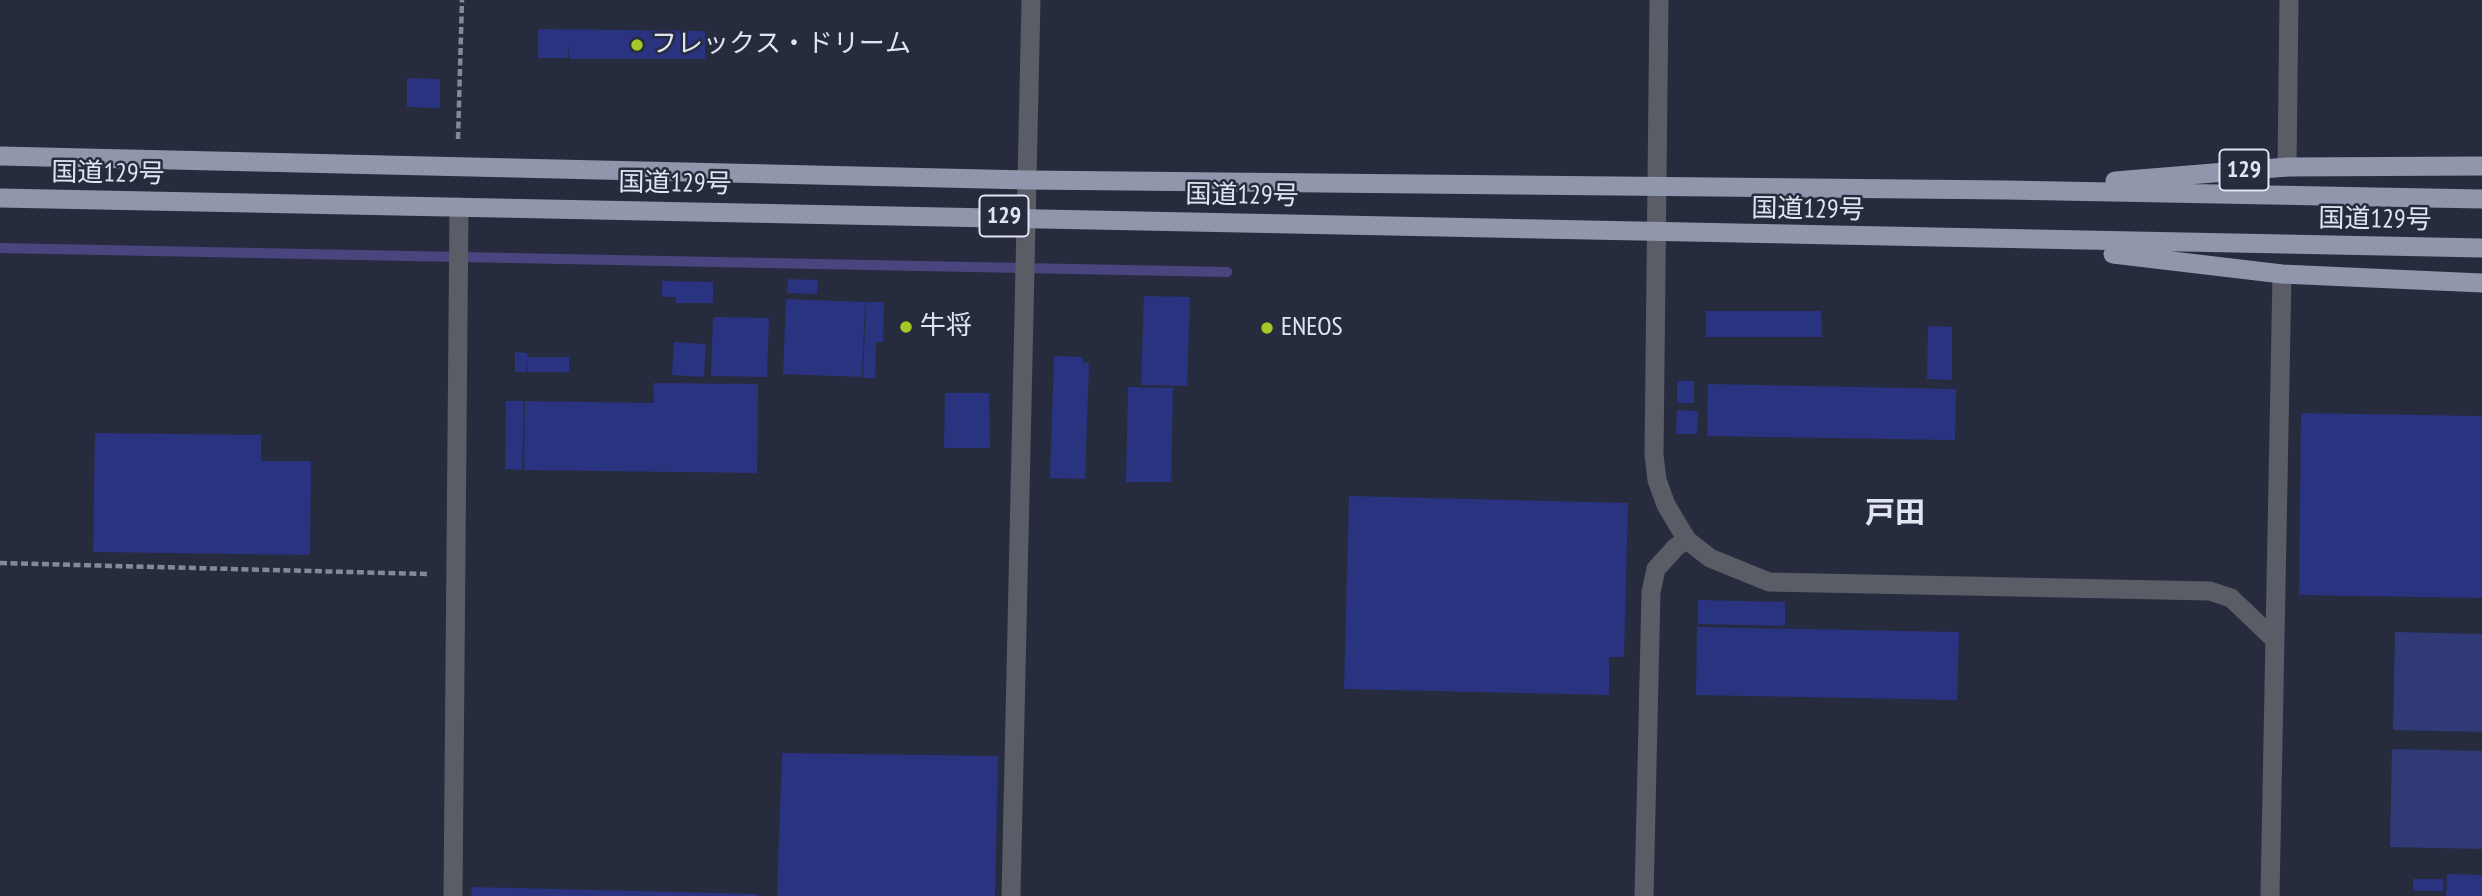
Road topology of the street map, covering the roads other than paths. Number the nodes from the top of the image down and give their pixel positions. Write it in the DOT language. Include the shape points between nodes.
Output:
graph roads {
  1 [pos="1031,0"];
  2 [pos="1659,0"];
  3 [pos="2289,0"];
  4 [pos="0,156"];
  5 [pos="2482,166"];
  6 [pos="2287,167"];
  7 [pos="1028,180"];
  8 [pos="1656,185"];
  9 [pos="2006,190"];
  10 [pos="0,198"];
  11 [pos="2482,199"];
  12 [pos="460,207"];
  13 [pos="1028,217"];
  14 [pos="1656,233"];
  15 [pos="2007,241"];
  16 [pos="2482,248"];
  17 [pos="2282,274"];
  18 [pos="2482,283"];
  19 [pos="1687,540"];
  20 [pos="2275,640"];
  21 [pos="453,896"];
  22 [pos="1011,896"];
  23 [pos="1644,896"];
  24 [pos="2270,896"];
  1 -- 7 [label="street"];
  2 -- 8 [label="street"];
  3 -- 6 [label="street"];
  4 -- 7 [label="highway, 国道129号 / 129"];
  5 -- 6 [label="highway, 129"];
  6 -- 9 [label="highway, 129"];
  7 -- 8 [label="highway, 国道129号 / 129"];
  7 -- 13 [label="street"];
  8 -- 9 [label="highway, 国道129号 / 129"];
  8 -- 14 [label="street"];
  9 -- 11 [label="highway, 国道129号 / 129"];
  10 -- 12 [label="highway, 国道129号 / 129"];
  12 -- 13 [label="highway, 国道129号 / 129"];
  12 -- 21 [label="street"];
  13 -- 14 [label="highway, 国道129号 / 129"];
  13 -- 22 [label="street"];
  14 -- 15 [label="highway, 国道129号 / 129"];
  14 -- 19 [label="street" via="1654,455 1666,505"];
  15 -- 16 [label="highway, 国道129号 / 129"];
  15 -- 17 [label="highway, 129"];
  17 -- 18 [label="highway, 129"];
  17 -- 20 [label="street"];
  19 -- 20 [label="street" via="1710,558 1769,582 2210,591 2238,604"];
  19 -- 23 [label="street" via="1656,569 1651,592"];
  20 -- 24 [label="street"];
}
